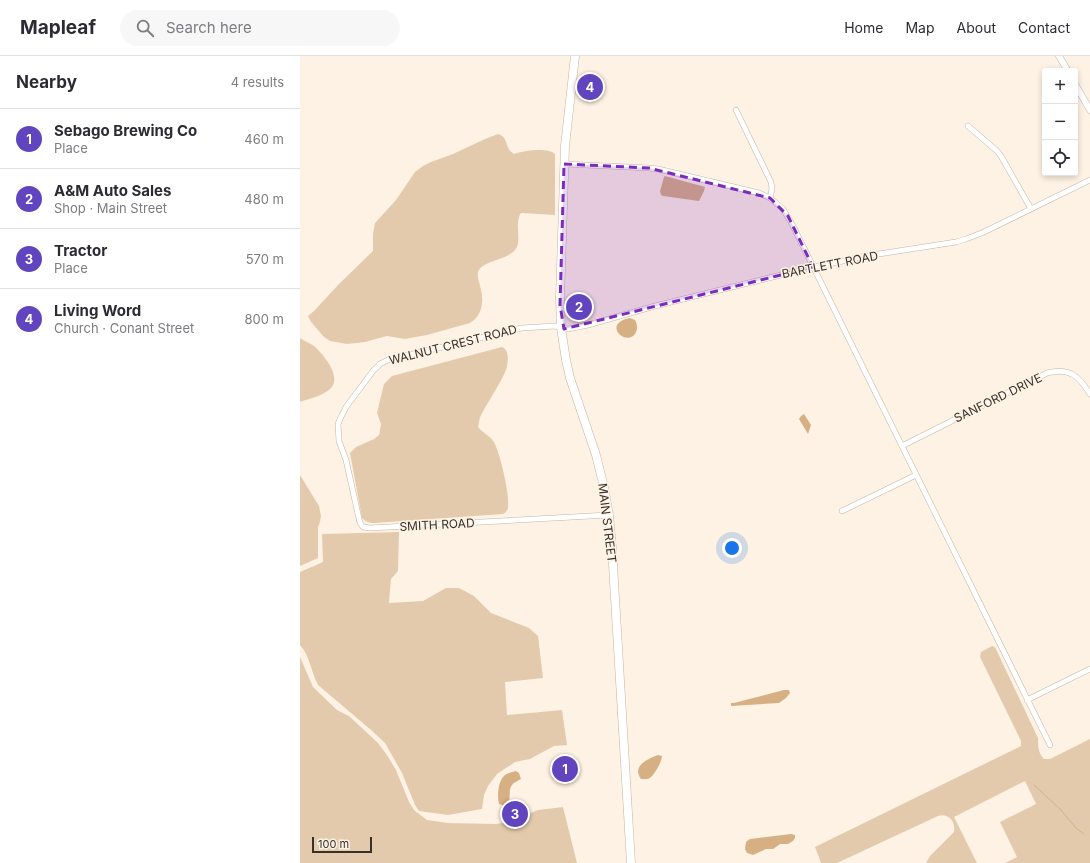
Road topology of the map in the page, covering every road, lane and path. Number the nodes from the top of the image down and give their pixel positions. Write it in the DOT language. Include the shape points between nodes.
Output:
graph roads {
  1 [pos="575,56"];
  2 [pos="1059,56"];
  3 [pos="1066,68"];
  4 [pos="1078,89"];
  5 [pos="736,110"];
  6 [pos="1090,110"];
  7 [pos="968,126"];
  8 [pos="564,164"];
  9 [pos="1090,180"];
  10 [pos="770,198"];
  11 [pos="1031,209"];
  12 [pos="814,267"];
  13 [pos="561,328"];
  14 [pos="1090,394"];
  15 [pos="338,433"];
  16 [pos="902,446"];
  17 [pos="916,475"];
  18 [pos="842,511"];
  19 [pos="609,516"];
  20 [pos="1090,668"];
  21 [pos="1027,700"];
  22 [pos="1050,745"];
  23 [pos="631,863"];
  1 -- 8 [label="highway, MAIN STREET"];
  2 -- 3 [label="street"];
  4 -- 6 [label="street"];
  5 -- 10 [label="street" via="771,182"];
  7 -- 11 [label="street" via="1001,156"];
  8 -- 10 [label="street" via="658,169"];
  8 -- 13 [label="highway, MAIN STREET"];
  9 -- 11 [label="street, BARTLETT ROAD"];
  10 -- 12 [label="street" via="788,216"];
  11 -- 12 [label="street, BARTLETT ROAD" via="961,241"];
  12 -- 13 [label="street, BARTLETT ROAD" via="588,325"];
  12 -- 16 [label="street"];
  13 -- 15 [label="street, WALNUT CREST ROAD" via="555,326 509,331 385,361 373,371 346,407 338,424"];
  13 -- 19 [label="highway, MAIN STREET" via="570,378 596,455"];
  14 -- 16 [label="street, SANFORD DRIVE" via="1074,374 1062,371 1047,373"];
  15 -- 19 [label="street, SMITH ROAD" via="360,523 366,528"];
  16 -- 17 [label="street"];
  17 -- 18 [label="street"];
  17 -- 21 [label="street"];
  19 -- 23 [label="highway, MAIN STREET"];
  20 -- 21 [label="street"];
  21 -- 22 [label="street"];
}
